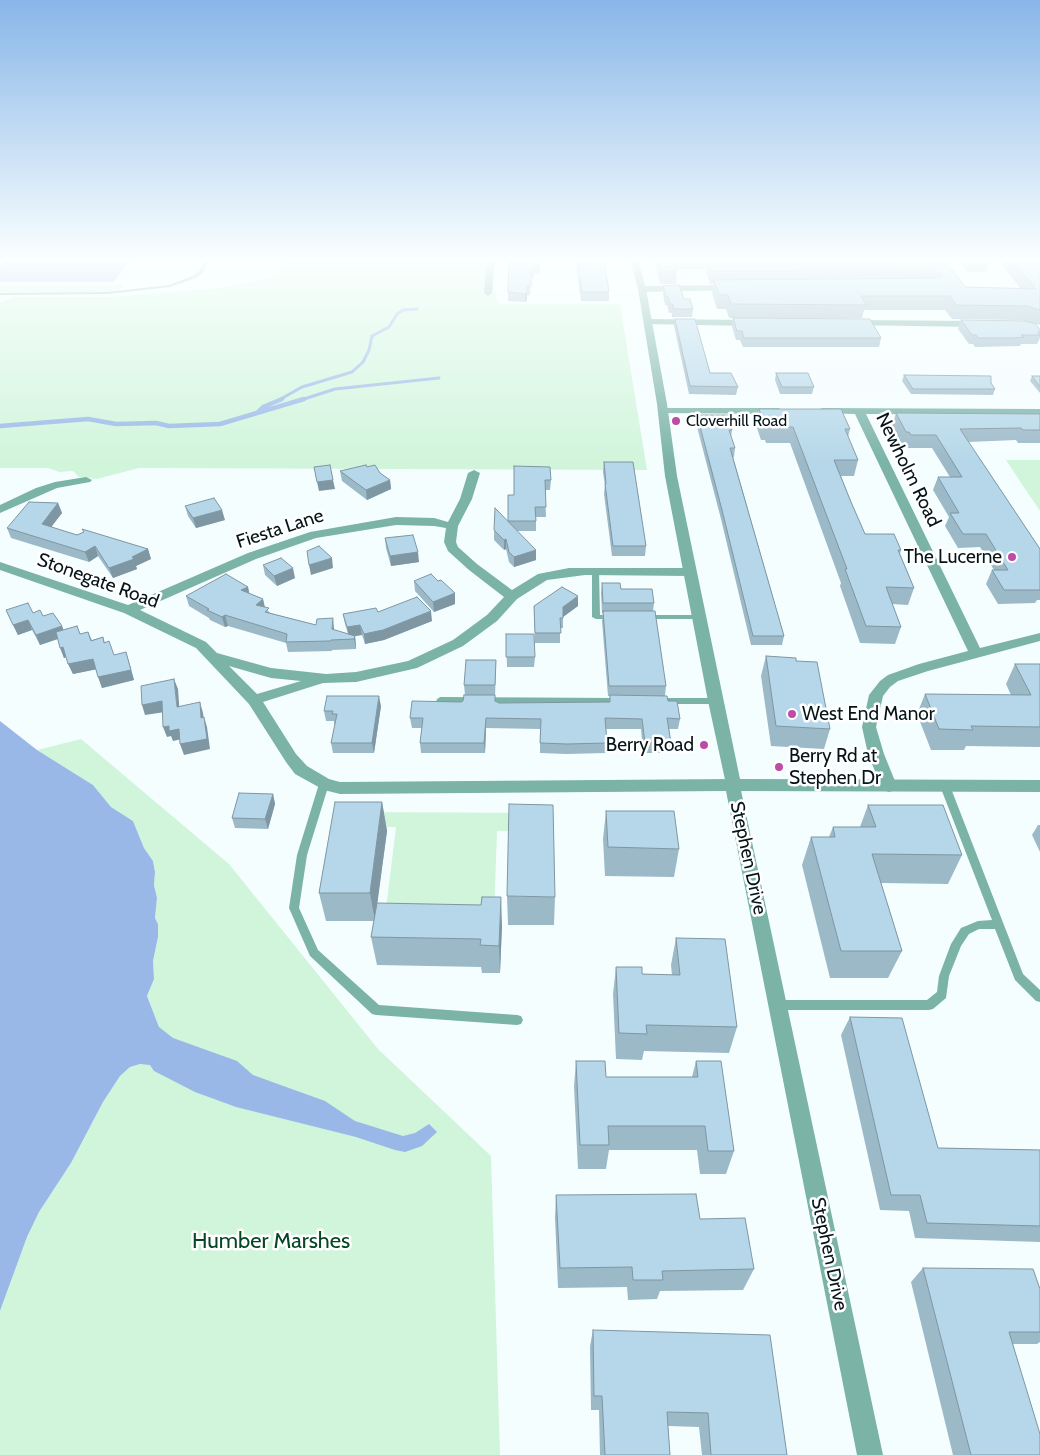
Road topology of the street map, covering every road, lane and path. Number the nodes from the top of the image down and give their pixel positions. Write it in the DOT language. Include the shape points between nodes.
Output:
graph roads {
  1 [pos="649,327"];
  2 [pos="663,411"];
  3 [pos="790,411"];
  4 [pos="810,411"];
  5 [pos="858,411"];
  6 [pos="1040,412"];
  7 [pos="474,473"];
  8 [pos="86,480"];
  9 [pos="0,509"];
  10 [pos="452,526"];
  11 [pos="0,566"];
  12 [pos="595,571"];
  13 [pos="690,572"];
  14 [pos="512,596"];
  15 [pos="129,610"];
  16 [pos="625,617"];
  17 [pos="635,617"];
  18 [pos="699,617"];
  19 [pos="1040,637"];
  20 [pos="976,653"];
  21 [pos="214,657"];
  22 [pos="326,679"];
  23 [pos="254,700"];
  24 [pos="440,700"];
  25 [pos="629,701"];
  26 [pos="649,701"];
  27 [pos="715,701"];
  28 [pos="324,784"];
  29 [pos="733,785"];
  30 [pos="889,786"];
  31 [pos="945,786"];
  32 [pos="1040,786"];
  33 [pos="997,924"];
  34 [pos="1040,998"];
  35 [pos="778,1005"];
  36 [pos="517,1020"];
  37 [pos="870,1455"];
  1 -- 2 [label="street, Stephen Drive"];
  2 -- 3 [label="street"];
  2 -- 13 [label="street, Stephen Drive" via="671,476"];
  4 -- 5 [label="street"];
  5 -- 6 [label="street"];
  5 -- 20 [label="street, Newholm Road"];
  7 -- 10 [label="street" via="466,499"];
  8 -- 9 [label="street" via="54,485"];
  10 -- 14 [label="street" via="452,548"];
  10 -- 15 [label="street, Fiesta Lane" via="396,521 314,534 252,556"];
  11 -- 15 [label="street, Stonegate Road"];
  12 -- 13 [label="street"];
  12 -- 14 [label="street" via="543,578"];
  12 -- 16 [label="lane" via="596,617"];
  13 -- 18 [label="street, Stephen Drive"];
  14 -- 22 [label="street" via="479,629 434,656 388,671"];
  15 -- 21 [label="street, Stonegate Road" via="201,645"];
  17 -- 18 [label="lane"];
  18 -- 27 [label="street, Stephen Drive"];
  19 -- 20 [label="street"];
  20 -- 30 [label="street" via="893,678 876,695 869,727"];
  21 -- 22 [label="street" via="271,673"];
  21 -- 23 [label="street, Stonegate Road"];
  22 -- 23 [label="street"];
  23 -- 28 [label="street, Stonegate Road" via="301,770"];
  24 -- 25 [label="lane"];
  26 -- 27 [label="lane"];
  27 -- 29 [label="street, Stephen Drive"];
  28 -- 29 [label="street" via="340,788"];
  28 -- 36 [label="lane" via="302,855 294,908 314,953 376,1010"];
  29 -- 30 [label="street"];
  29 -- 35 [label="street, Stephen Drive"];
  30 -- 31 [label="street"];
  31 -- 32 [label="street"];
  31 -- 33 [label="lane"];
  33 -- 34 [label="lane" via="1019,978"];
  33 -- 35 [label="lane" via="978,925 965,931 956,944 944,976 942,994 929,1005"];
  35 -- 37 [label="street, Stephen Drive"];
}
